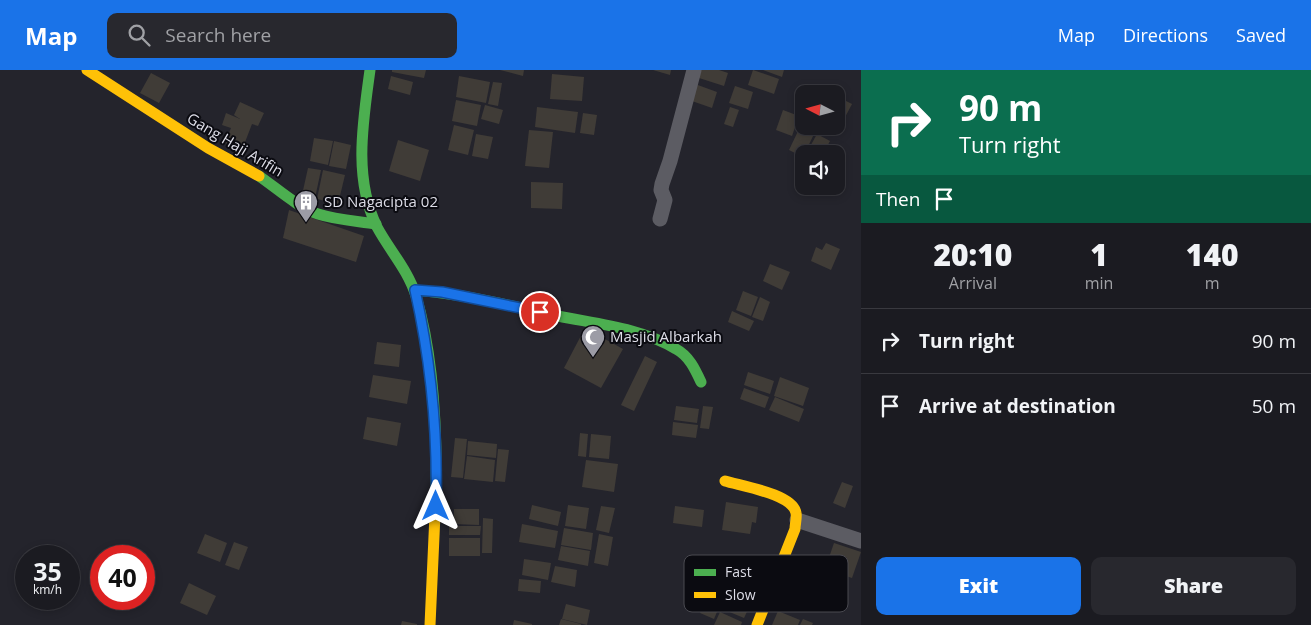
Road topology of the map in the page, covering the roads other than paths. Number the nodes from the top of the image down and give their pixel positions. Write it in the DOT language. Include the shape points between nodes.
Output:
graph roads {
  1 [pos="87,70"];
  2 [pos="370,70"];
  3 [pos="694,70"];
  4 [pos="660,219"];
  5 [pos="376,224"];
  6 [pos="415,290"];
  7 [pos="701,382"];
  8 [pos="725,481"];
  9 [pos="797,520"];
  10 [pos="861,541"];
  11 [pos="785,555"];
  12 [pos="762,612"];
  13 [pos="430,625"];
  14 [pos="757,625"];
  1 -- 5 [label="street, Gang Haji Arifin" via="208,148 253,172 300,205 317,214"];
  2 -- 5 [label="street" via="361,164 367,202"];
  3 -- 4 [label="street" via="662,184 665,200"];
  5 -- 6 [label="street"];
  6 -- 7 [label="street" via="479,298 643,336 676,349 691,360"];
  6 -- 13 [label="street" via="429,361 436,442 436,541"];
  8 -- 9 [label="street" via="781,497 792,505"];
  9 -- 10 [label="street"];
  9 -- 11 [label="street"];
  12 -- 14 [label="street"];
}
